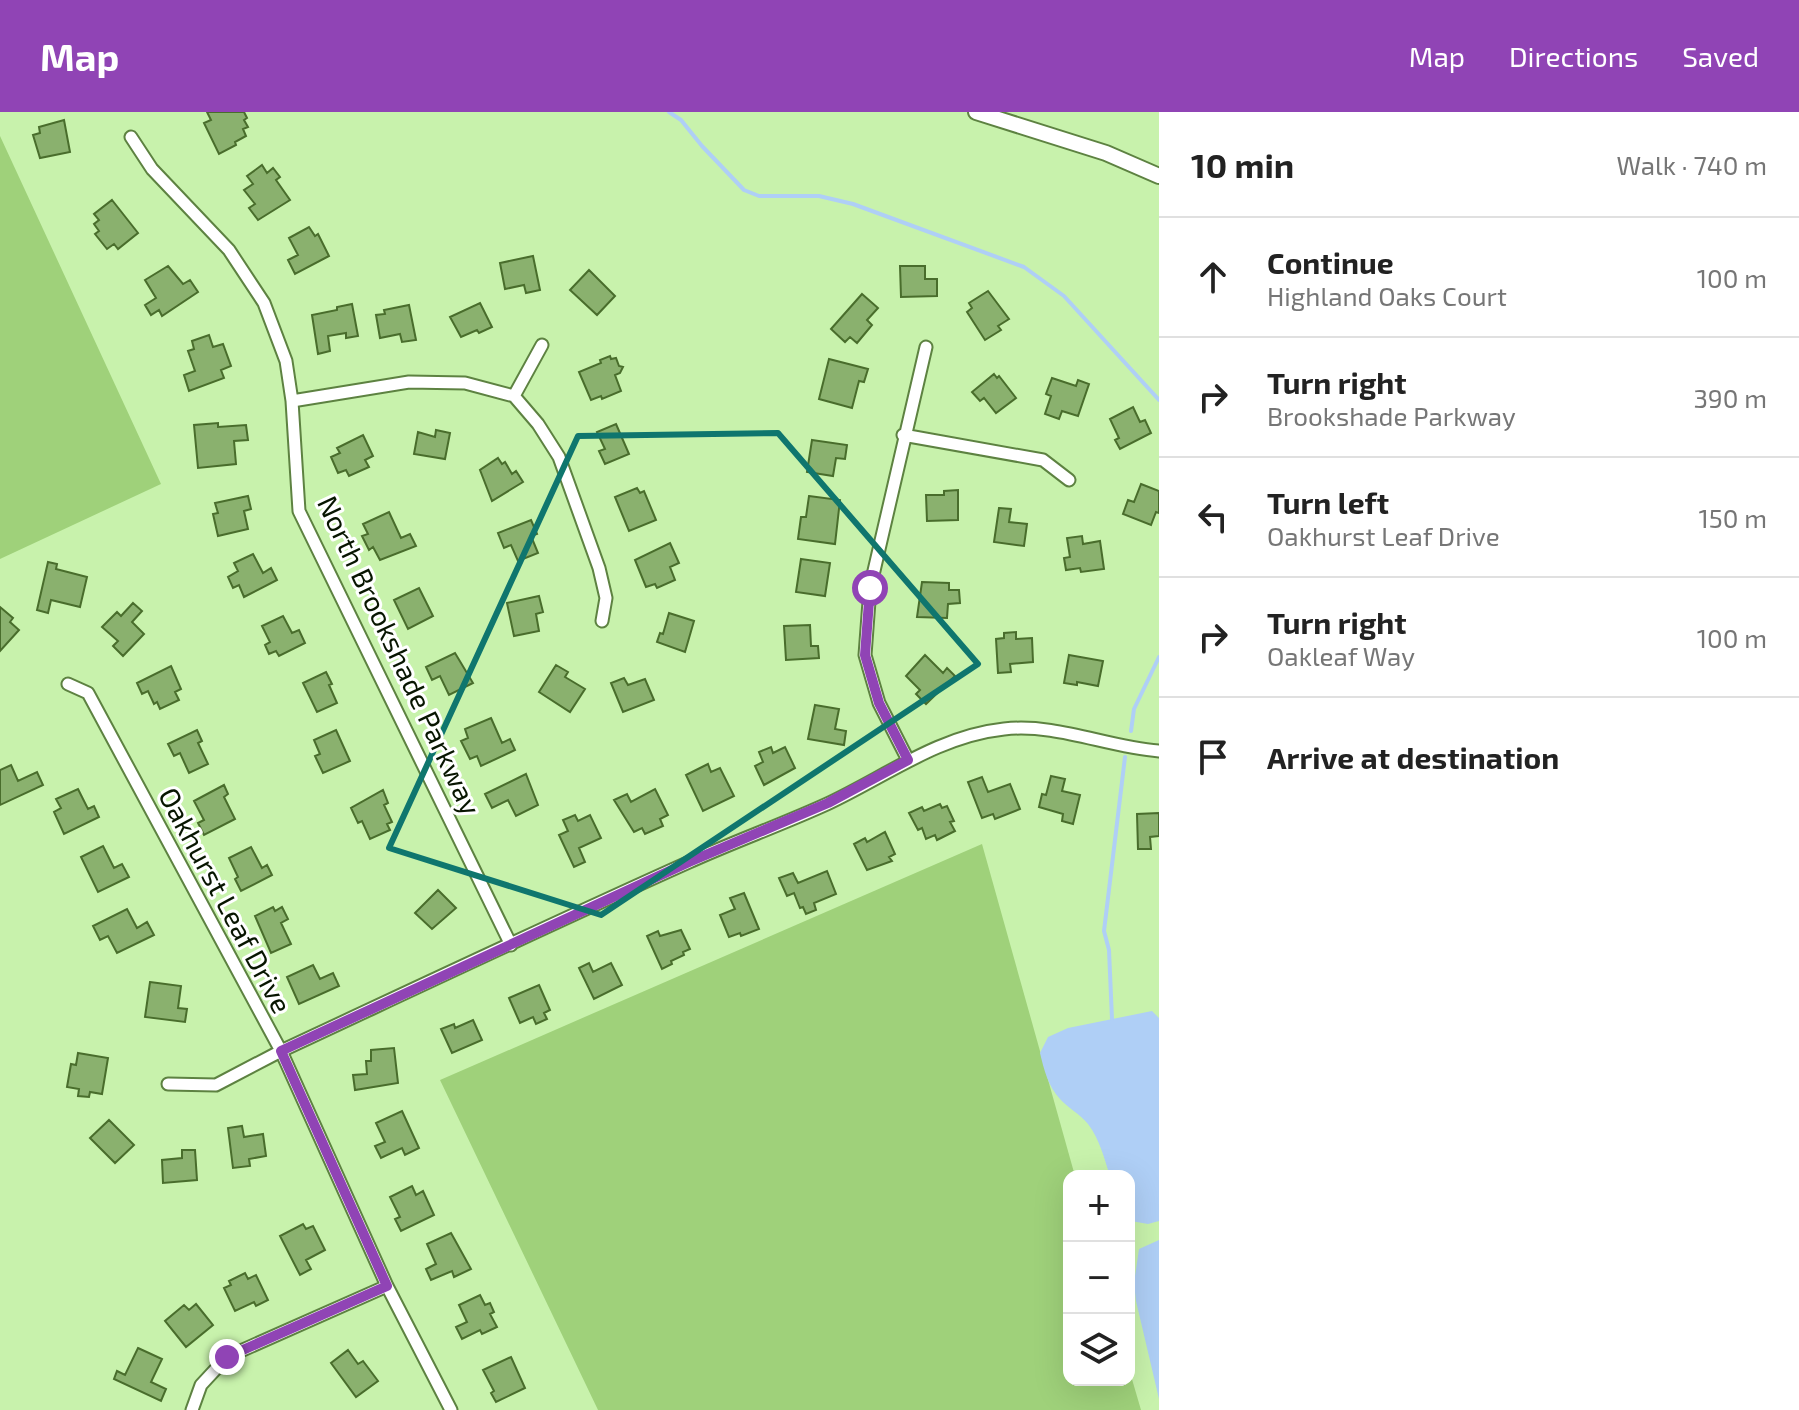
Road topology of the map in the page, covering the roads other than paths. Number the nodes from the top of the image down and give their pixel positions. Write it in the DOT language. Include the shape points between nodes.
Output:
graph roads {
  1 [pos="976,112"];
  2 [pos="131,137"];
  3 [pos="1159,176"];
  4 [pos="542,345"];
  5 [pos="926,347"];
  6 [pos="514,396"];
  7 [pos="292,401"];
  8 [pos="903,435"];
  9 [pos="1069,480"];
  10 [pos="602,621"];
  11 [pos="68,684"];
  12 [pos="1159,751"];
  13 [pos="908,760"];
  14 [pos="511,945"];
  15 [pos="281,1051"];
  16 [pos="168,1084"];
  17 [pos="387,1286"];
  18 [pos="192,1410"];
  19 [pos="451,1410"];
  1 -- 3 [label="street" via="1106,153"];
  2 -- 7 [label="street, North Brookshade Parkway" via="152,169 229,250 264,303 286,361"];
  4 -- 6 [label="street"];
  5 -- 8 [label="street"];
  6 -- 7 [label="street" via="465,383 409,382"];
  6 -- 10 [label="street" via="559,457 599,568 606,598"];
  7 -- 14 [label="street, North Brookshade Parkway" via="299,511"];
  8 -- 9 [label="street" via="1043,460"];
  8 -- 13 [label="street" via="870,588 865,655 879,703"];
  11 -- 15 [label="street, Oakhurst Leaf Drive" via="88,693"];
  12 -- 13 [label="street" via="1036,728 1006,728"];
  13 -- 14 [label="street" via="828,803"];
  14 -- 15 [label="street"];
  15 -- 16 [label="street" via="216,1085"];
  15 -- 17 [label="street, Oakhurst Leaf Drive"];
  17 -- 18 [label="street" via="227,1357 201,1385"];
  17 -- 19 [label="street, Oakhurst Leaf Drive"];
}
